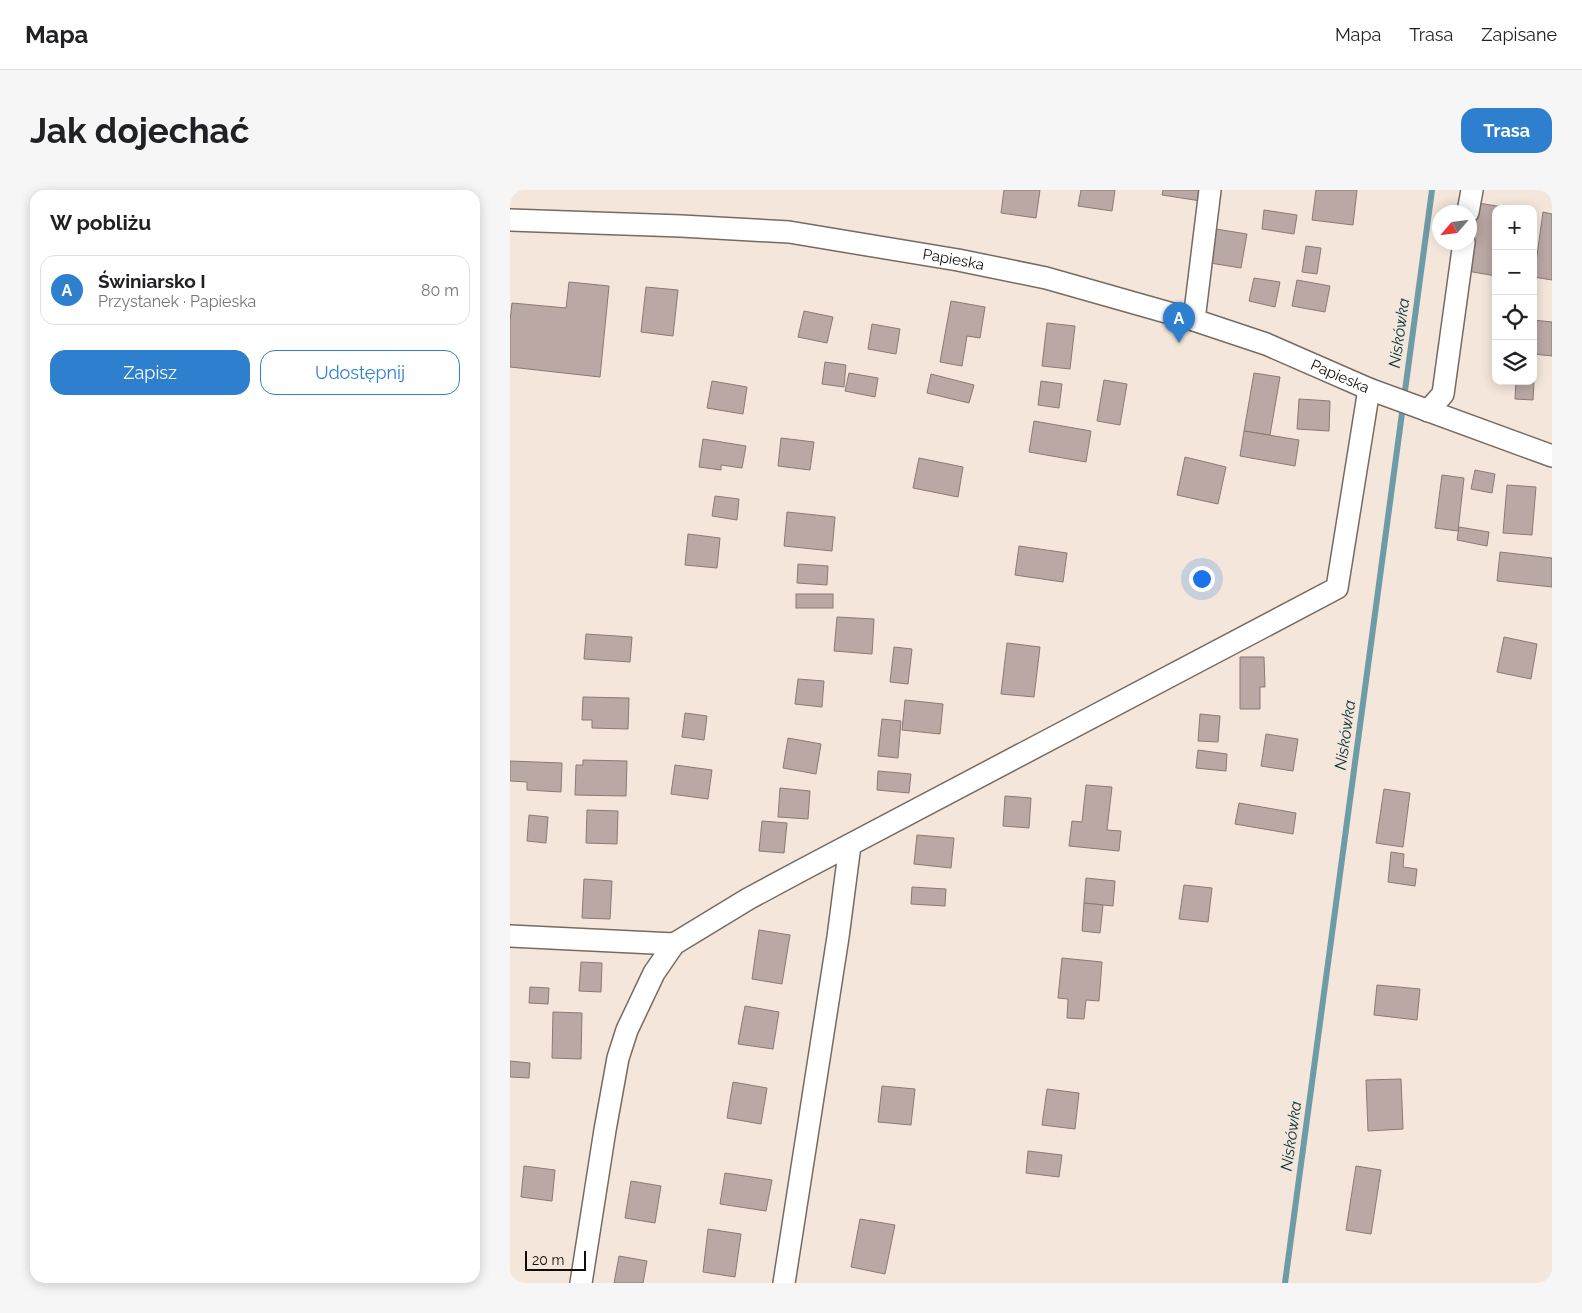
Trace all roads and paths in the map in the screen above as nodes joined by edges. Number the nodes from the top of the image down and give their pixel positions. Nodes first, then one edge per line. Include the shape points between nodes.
1 (1210, 190) edge
2 (1472, 190) edge
3 (1469, 205) edge
4 (510, 220) edge
5 (1463, 250) edge
6 (1194, 320) junction
7 (1374, 390) junction
8 (1423, 409) junction
9 (1552, 456) edge
10 (850, 845) junction
11 (510, 936) edge
12 (674, 944) junction
13 (582, 1283) edge
14 (784, 1283) edge

1 - 6 street
2 - 3 street
4 - 6 street, Papieska via 789,232 1046,278
5 - 8 street via 1443,394
6 - 7 street, Papieska via 1266,344
7 - 8 street, Papieska
7 - 10 street via 1337,588
8 - 9 street, Papieska
10 - 12 street via 748,899
10 - 14 street
11 - 12 street
12 - 13 street via 638,1005 618,1058

